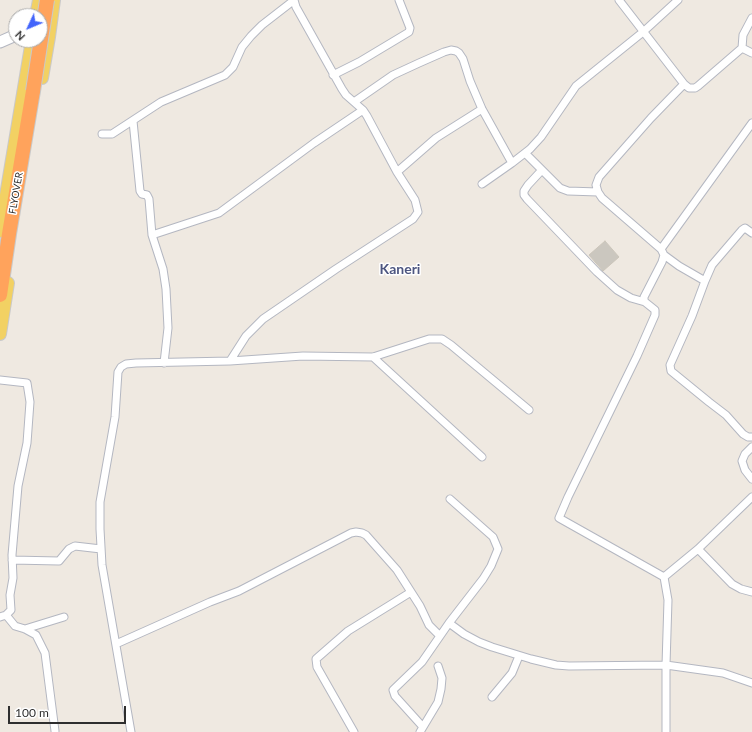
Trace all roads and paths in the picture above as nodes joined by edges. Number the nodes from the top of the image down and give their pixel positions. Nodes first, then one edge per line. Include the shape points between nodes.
1 (47, 0) edge
2 (54, 0) edge
3 (294, 0) edge
4 (398, 0) edge
5 (619, 0) edge
6 (678, 0) edge
7 (752, 18) edge
8 (48, 19) edge
9 (643, 32) junction
10 (31, 48) edge
11 (43, 48) edge
12 (742, 48) junction
13 (752, 53) edge
14 (333, 75) junction
15 (684, 84) junction
16 (33, 91) junction
17 (354, 102) junction
18 (482, 109) junction
19 (364, 110) junction
20 (133, 121) junction
21 (752, 123) edge
22 (102, 134) dead end
23 (525, 153) junction
24 (512, 163) junction
25 (541, 171) junction
26 (398, 172) junction
27 (482, 184) dead end
28 (598, 192) junction
29 (0, 230) edge
30 (752, 233) edge
31 (152, 235) junction
32 (662, 252) junction
33 (0, 262) edge
34 (705, 281) junction
35 (0, 295) edge
36 (645, 302) junction
37 (0, 334) edge
38 (372, 357) junction
39 (230, 361) junction
40 (164, 363) junction
41 (0, 380) edge
42 (529, 410) dead end
43 (752, 437) edge
44 (752, 447) edge
45 (482, 457) dead end
46 (752, 479) edge
47 (752, 498) edge
48 (450, 500) dead end
49 (698, 548) junction
50 (101, 549) junction
51 (12, 560) junction
52 (664, 577) junction
53 (411, 592) junction
54 (752, 592) edge
55 (3, 616) edge
56 (64, 617) dead end
57 (449, 623) junction
58 (25, 629) junction
59 (440, 636) junction
60 (116, 644) junction
61 (519, 656) junction
62 (666, 665) junction
63 (438, 666) dead end
64 (752, 683) edge
65 (492, 697) dead end
66 (422, 730) edge
67 (55, 731) dead end
68 (131, 732) edge
69 (354, 732) edge
70 (666, 732) edge

1 - 16 highway, FLYOVER, bridge
2 - 8 main road
3 - 14 street
3 - 20 street via 251,36 242,47 233,67 225,75 170,97
4 - 14 street via 410,28 409,32
5 - 9 street
6 - 9 street
7 - 12 street via 743,35
9 - 15 street
9 - 23 street via 576,86 541,137
10 - 29 main road
11 - 37 main road
12 - 13 street
12 - 15 street via 694,88
14 - 17 street via 346,95
15 - 28 street via 609,164 599,177 596,185
16 - 33 highway, FLYOVER via 28,99 21,130
16 - 35 highway, FLYOVER
17 - 18 street via 393,75 451,50 460,53
17 - 19 street
18 - 24 street
18 - 26 street via 436,138
19 - 26 street
19 - 31 street via 218,213
20 - 22 street via 112,134
20 - 31 street via 140,191 149,199
21 - 32 street
23 - 24 street
23 - 25 street
24 - 27 street
25 - 28 street via 560,188 568,191
25 - 36 street via 524,191 527,199 617,290
26 - 39 street via 417,207 416,216 263,319 246,336
28 - 32 street
30 - 34 street via 745,228 742,230 715,262
31 - 40 street via 163,269 168,307
32 - 34 street via 679,266
32 - 36 street via 662,262 644,297
34 - 43 street via 670,368 726,415 743,434
36 - 52 street via 655,310 655,315 559,518
38 - 39 street via 303,356
38 - 42 street via 429,339 442,339
38 - 45 street
39 - 40 street
40 - 50 street via 126,364 118,372 115,417 100,502
41 - 51 street via 27,383 30,402 27,443 18,486
44 - 46 street via 742,461
47 - 49 street
48 - 57 street via 493,537 498,549 483,579
49 - 52 street
49 - 54 street via 732,584
50 - 51 street via 75,546 59,560
50 - 60 street
51 - 55 street via 11,610
52 - 62 street via 668,600
53 - 59 street via 429,624
53 - 60 street via 397,570 370,539 356,532 239,591
53 - 69 street via 348,631 316,659 317,667
55 - 58 street via 15,626
56 - 58 street
57 - 59 street
57 - 61 street via 479,642
58 - 67 street via 36,635 45,653
59 - 66 street via 422,662 393,690
60 - 68 street
61 - 62 street via 569,666
61 - 65 street via 512,673
62 - 64 street via 723,674
62 - 70 street
63 - 66 street via 442,678 438,702

